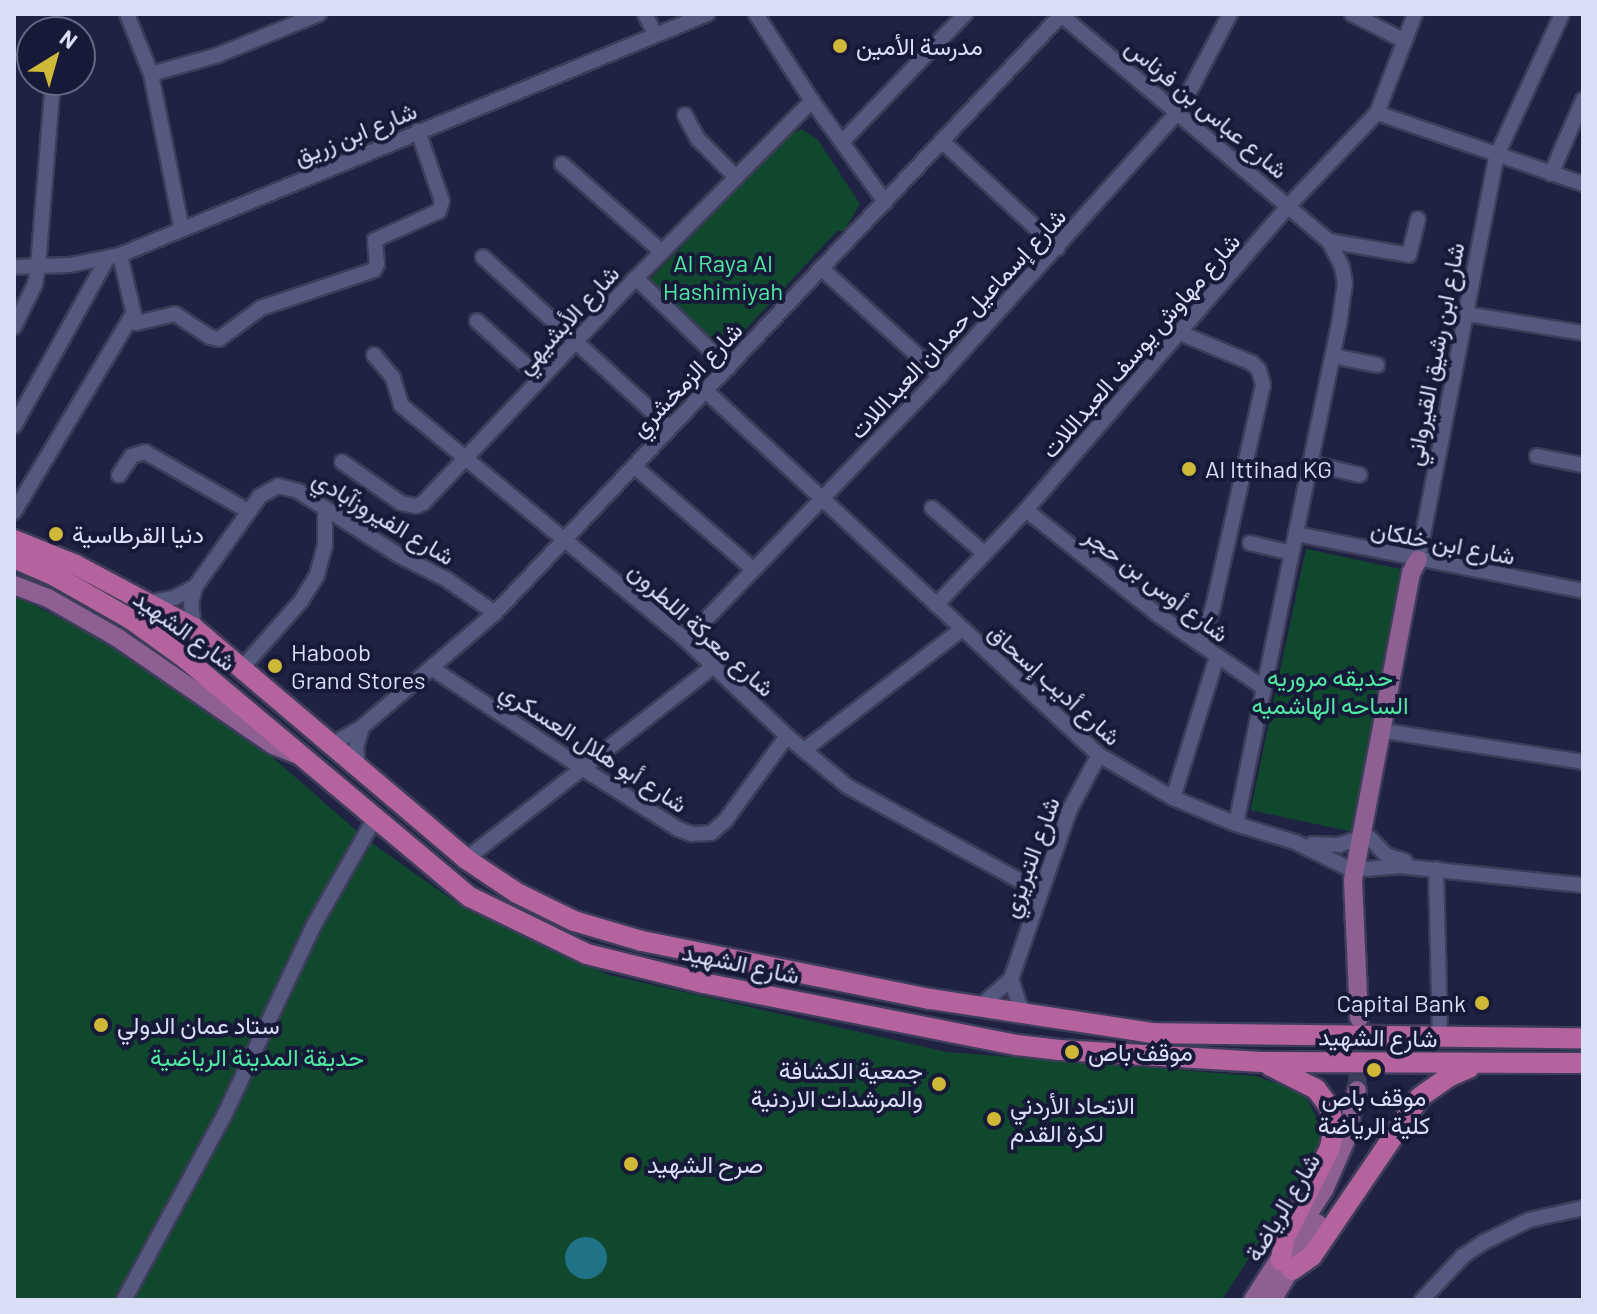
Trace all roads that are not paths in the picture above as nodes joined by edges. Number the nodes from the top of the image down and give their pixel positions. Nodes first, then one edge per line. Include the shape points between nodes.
1 (127, 14) edge
2 (319, 14) edge
3 (645, 14) edge
4 (707, 14) edge
5 (756, 14) edge
6 (965, 14) edge
7 (1061, 14) edge
8 (1230, 14) edge
9 (1352, 14) edge
10 (1415, 14) edge
11 (1562, 14) edge
12 (655, 34) junction
13 (1405, 41) junction
14 (151, 74) junction
15 (52, 96) edge
16 (1583, 100) edge
17 (812, 101) junction
18 (1179, 111) junction
19 (1377, 113) junction
20 (685, 115) dead end
21 (418, 131) junction
22 (842, 142) junction
23 (943, 142) junction
24 (1496, 157) junction
25 (562, 164) dead end
26 (1551, 174) junction
27 (736, 177) junction
28 (1583, 184) edge
29 (885, 202) junction
30 (1289, 205) junction
31 (1418, 219) dead end
32 (182, 230) junction
33 (1329, 241) junction
34 (1058, 248) junction
35 (661, 251) junction
36 (114, 257) junction
37 (483, 257) dead end
38 (14, 267) edge
39 (38, 267) junction
40 (821, 268) junction
41 (636, 278) junction
42 (133, 314) junction
43 (1466, 314) junction
44 (477, 321) dead end
45 (14, 327) edge
46 (1180, 333) junction
47 (1583, 333) edge
48 (577, 341) junction
49 (374, 355) dead end
50 (1333, 356) junction
51 (1377, 365) dead end
52 (729, 368) junction
53 (940, 376) junction
54 (540, 378) junction
55 (706, 391) junction
56 (14, 426) edge
57 (670, 428) junction
58 (467, 456) junction
59 (1537, 456) dead end
60 (342, 462) dead end
61 (1310, 463) junction
62 (1583, 465) edge
63 (634, 466) junction
64 (119, 475) dead end
65 (1360, 475) dead end
66 (822, 499) junction
67 (325, 508) junction
68 (932, 508) dead end
69 (1026, 510) junction
70 (248, 511) junction
71 (14, 512) edge
72 (1296, 534) junction
73 (14, 540) edge
74 (567, 541) junction
75 (1250, 543) dead end
76 (984, 553) junction
77 (1292, 553) junction
78 (14, 558) edge
79 (1418, 560) junction
80 (753, 569) junction
81 (14, 570) edge
82 (14, 585) edge
83 (195, 587) junction
84 (1583, 591) edge
85 (95, 599) junction
86 (151, 602) junction
87 (936, 605) junction
88 (495, 613) junction
89 (194, 628) junction
90 (962, 629) junction
91 (686, 640) junction
92 (1200, 644) junction
93 (1217, 657) junction
94 (714, 666) junction
95 (242, 668) junction
96 (433, 669) junction
97 (1264, 688) junction
98 (362, 727) junction
99 (1390, 732) junction
100 (787, 736) junction
101 (330, 745) junction
102 (804, 750) junction
103 (1099, 755) junction
104 (300, 756) junction
105 (1583, 762) edge
106 (358, 768) junction
107 (582, 768) junction
108 (1173, 798) junction
109 (374, 820) junction
110 (1236, 824) junction
111 (1366, 838) junction
112 (1295, 842) junction
113 (466, 859) junction
114 (1436, 869) junction
115 (1360, 870) junction
116 (1583, 885) edge
117 (1039, 891) junction
118 (1011, 979) junction
119 (978, 1008) junction
120 (1027, 1016) junction
121 (1365, 1018) tunnel mouth
122 (1440, 1037) junction
123 (1583, 1038) edge
124 (1262, 1062) junction
125 (1583, 1063) edge
126 (1485, 1065) junction
127 (1363, 1089) tunnel mouth
128 (1583, 1208) edge
129 (1286, 1266) junction
130 (124, 1300) edge
131 (1253, 1300) edge
132 (1272, 1300) edge
133 (1422, 1300) edge

1 - 14 street
2 - 14 street via 218,55
3 - 12 street
4 - 12 street, شارع ابن زريق
5 - 17 street
6 - 22 street
7 - 18 street, شارع عباس بن فرناس
7 - 23 street, شارع الزمخشري
8 - 18 street, شارع إسماعيل حمدان العبداللات
9 - 13 street
10 - 13 street
11 - 24 street, شارع ابن رشيق القيرواني
12 - 21 street, شارع ابن زريق
13 - 19 street
14 - 32 street
15 - 39 street
16 - 26 street
17 - 22 street
17 - 27 street, شارع الأبشيهي
18 - 30 street, شارع عباس بن فرناس
18 - 34 street, شارع إسماعيل حمدان العبداللات
19 - 24 street
19 - 30 street, شارع مهاوش يوسف العبداللات
20 - 27 street via 698,139
21 - 32 street, شارع ابن زريق
21 - 42 street via 441,208 375,240 374,270 261,308 219,339 175,314 138,324
22 - 29 street
23 - 29 street, شارع الزمخشري
23 - 34 street
24 - 26 street
24 - 43 street, شارع ابن رشيق القيرواني
25 - 35 street
26 - 28 street
27 - 35 street, شارع الأبشيهي
29 - 40 street, شارع الزمخشري
30 - 33 street, شارع عباس بن فرناس
30 - 46 street, شارع مهاوش يوسف العبداللات
31 - 33 street via 1409,255
32 - 36 street, شارع ابن زريق
33 - 50 street via 1345,283
34 - 53 street, شارع إسماعيل حمدان العبداللات
35 - 41 street, شارع الأبشيهي
36 - 39 street, شارع ابن زريق
36 - 42 street
36 - 56 street
37 - 48 street
38 - 39 street, شارع ابن زريق
39 - 45 street
40 - 52 street, شارع الزمخشري
40 - 53 street
41 - 48 street, شارع الأبشيهي
41 - 52 street
42 - 71 street
43 - 47 street
43 - 79 street, شارع ابن رشيق القيرواني
44 - 54 street
46 - 69 street, شارع مهاوش يوسف العبداللات
46 - 92 street via 1252,363 1263,385
48 - 54 street, شارع الأبشيهي
48 - 57 street
49 - 58 street, شارع معركة اللطرون via 393,378 401,405
50 - 51 street
50 - 61 street
52 - 55 street, شارع الزمخشري
53 - 66 street, شارع إسماعيل حمدان العبداللات
54 - 58 street, شارع الأبشيهي
55 - 57 street, شارع الزمخشري
55 - 66 street, شارع أديب إسحاق
57 - 63 street, شارع الزمخشري
58 - 60 street, شارع الأبشيهي via 416,506 401,503
58 - 74 street, شارع معركة اللطرون
59 - 62 street
61 - 65 street
61 - 72 street
63 - 74 street, شارع الزمخشري
63 - 80 street
64 - 70 street via 132,456 145,452
66 - 80 street, شارع إسماعيل حمدان العبداللات
66 - 87 street, شارع أديب إسحاق
67 - 70 street, شارع الفيروزآبادي via 291,487 278,486 265,491
67 - 88 street, شارع الفيروزآبادي
67 - 95 street via 325,546 317,575
68 - 76 street
69 - 76 street, شارع مهاوش يوسف العبداللات
69 - 92 street, شارع أوس بن حجر
70 - 83 street, شارع الفيروزآبادي
72 - 77 street
72 - 79 street, شارع ابن خلكان
73 - 86 highway, شارع الشهيد
74 - 88 street, شارع الزمخشري
74 - 91 street, شارع معركة اللطرون
75 - 77 street
76 - 87 street, شارع مهاوش يوسف العبداللات
77 - 97 street
78 - 85 highway, شارع الشهيد
79 - 84 street, شارع ابن خلكان
79 - 99 main road, شارع ابن رشيق القيرواني
79 - 111 main road, شارع ابن رشيق القيرواني via 1411,573
80 - 91 street, شارع إسماعيل حمدان العبداللات
81 - 85 highway
82 - 104 main road via 118,638 273,745
83 - 86 street
83 - 89 street
85 - 104 highway, شارع الشهيد via 186,659
86 - 89 highway, شارع الشهيد
87 - 90 street, شارع أديب إسحاق
88 - 96 street, شارع الزمخشري
89 - 95 highway, شارع الشهيد
90 - 102 street
90 - 103 street, شارع أديب إسحاق
91 - 94 street, شارع معركة اللطرون
92 - 93 street, شارع أوس بن حجر
93 - 97 street, شارع أوس بن حجر
93 - 108 street
94 - 100 street, شارع معركة اللطرون
94 - 107 street
95 - 101 highway, شارع الشهيد
96 - 98 street, شارع الزمخشري
96 - 107 street, شارع أبو هلال العسكري
97 - 110 street
98 - 101 street, شارع الزمخشري
98 - 106 street via 356,747
99 - 105 street
99 - 111 main road, شارع ابن رشيق القيرواني
100 - 102 street, شارع معركة اللطرون
100 - 107 street, شارع أبو هلال العسكري via 725,821 703,835 678,829
101 - 106 highway, شارع الشهيد
102 - 117 street, شارع معركة اللطرون via 866,798
103 - 108 street, شارع أديب إسحاق
103 - 117 street, شارع التبريزي via 1078,790
104 - 109 highway, شارع الشهيد
106 - 113 highway, شارع الشهيد
107 - 113 street
108 - 110 street, شارع أديب إسحاق
109 - 124 highway, شارع الشهيد via 470,897 561,943 617,963 1017,1045
109 - 130 street via 314,925 224,1116
110 - 112 street, شارع أديب إسحاق
111 - 112 street, شارع أديب إسحاق via 1339,845
111 - 114 street, شارع أديب إسحاق via 1386,855
111 - 115 main road
112 - 115 street, شارع أديب إسحاق
113 - 119 highway, شارع الشهيد via 517,893 574,921 642,941
114 - 115 street, شارع أديب إسحاق
114 - 116 street, شارع أديب إسحاق
114 - 122 street
115 - 121 main road
117 - 118 street, شارع التبريزي
118 - 119 street
118 - 120 street
119 - 120 highway, شارع الشهيد
120 - 122 highway, شارع الشهيد via 1151,1033
122 - 123 highway, شارع الشهيد
124 - 126 highway, شارع الشهيد
124 - 129 highway via 1316,1089 1329,1106 1334,1127 1330,1148 1284,1239
125 - 126 highway, شارع الشهيد
126 - 129 highway via 1450,1076 1420,1097 1312,1256
127 - 129 main road, شارع الرياضة via 1356,1144 1346,1170
128 - 133 street via 1529,1220 1484,1242 1463,1256
129 - 131 main road, شارع الرياضة
129 - 132 main road, شارع الرياضة

